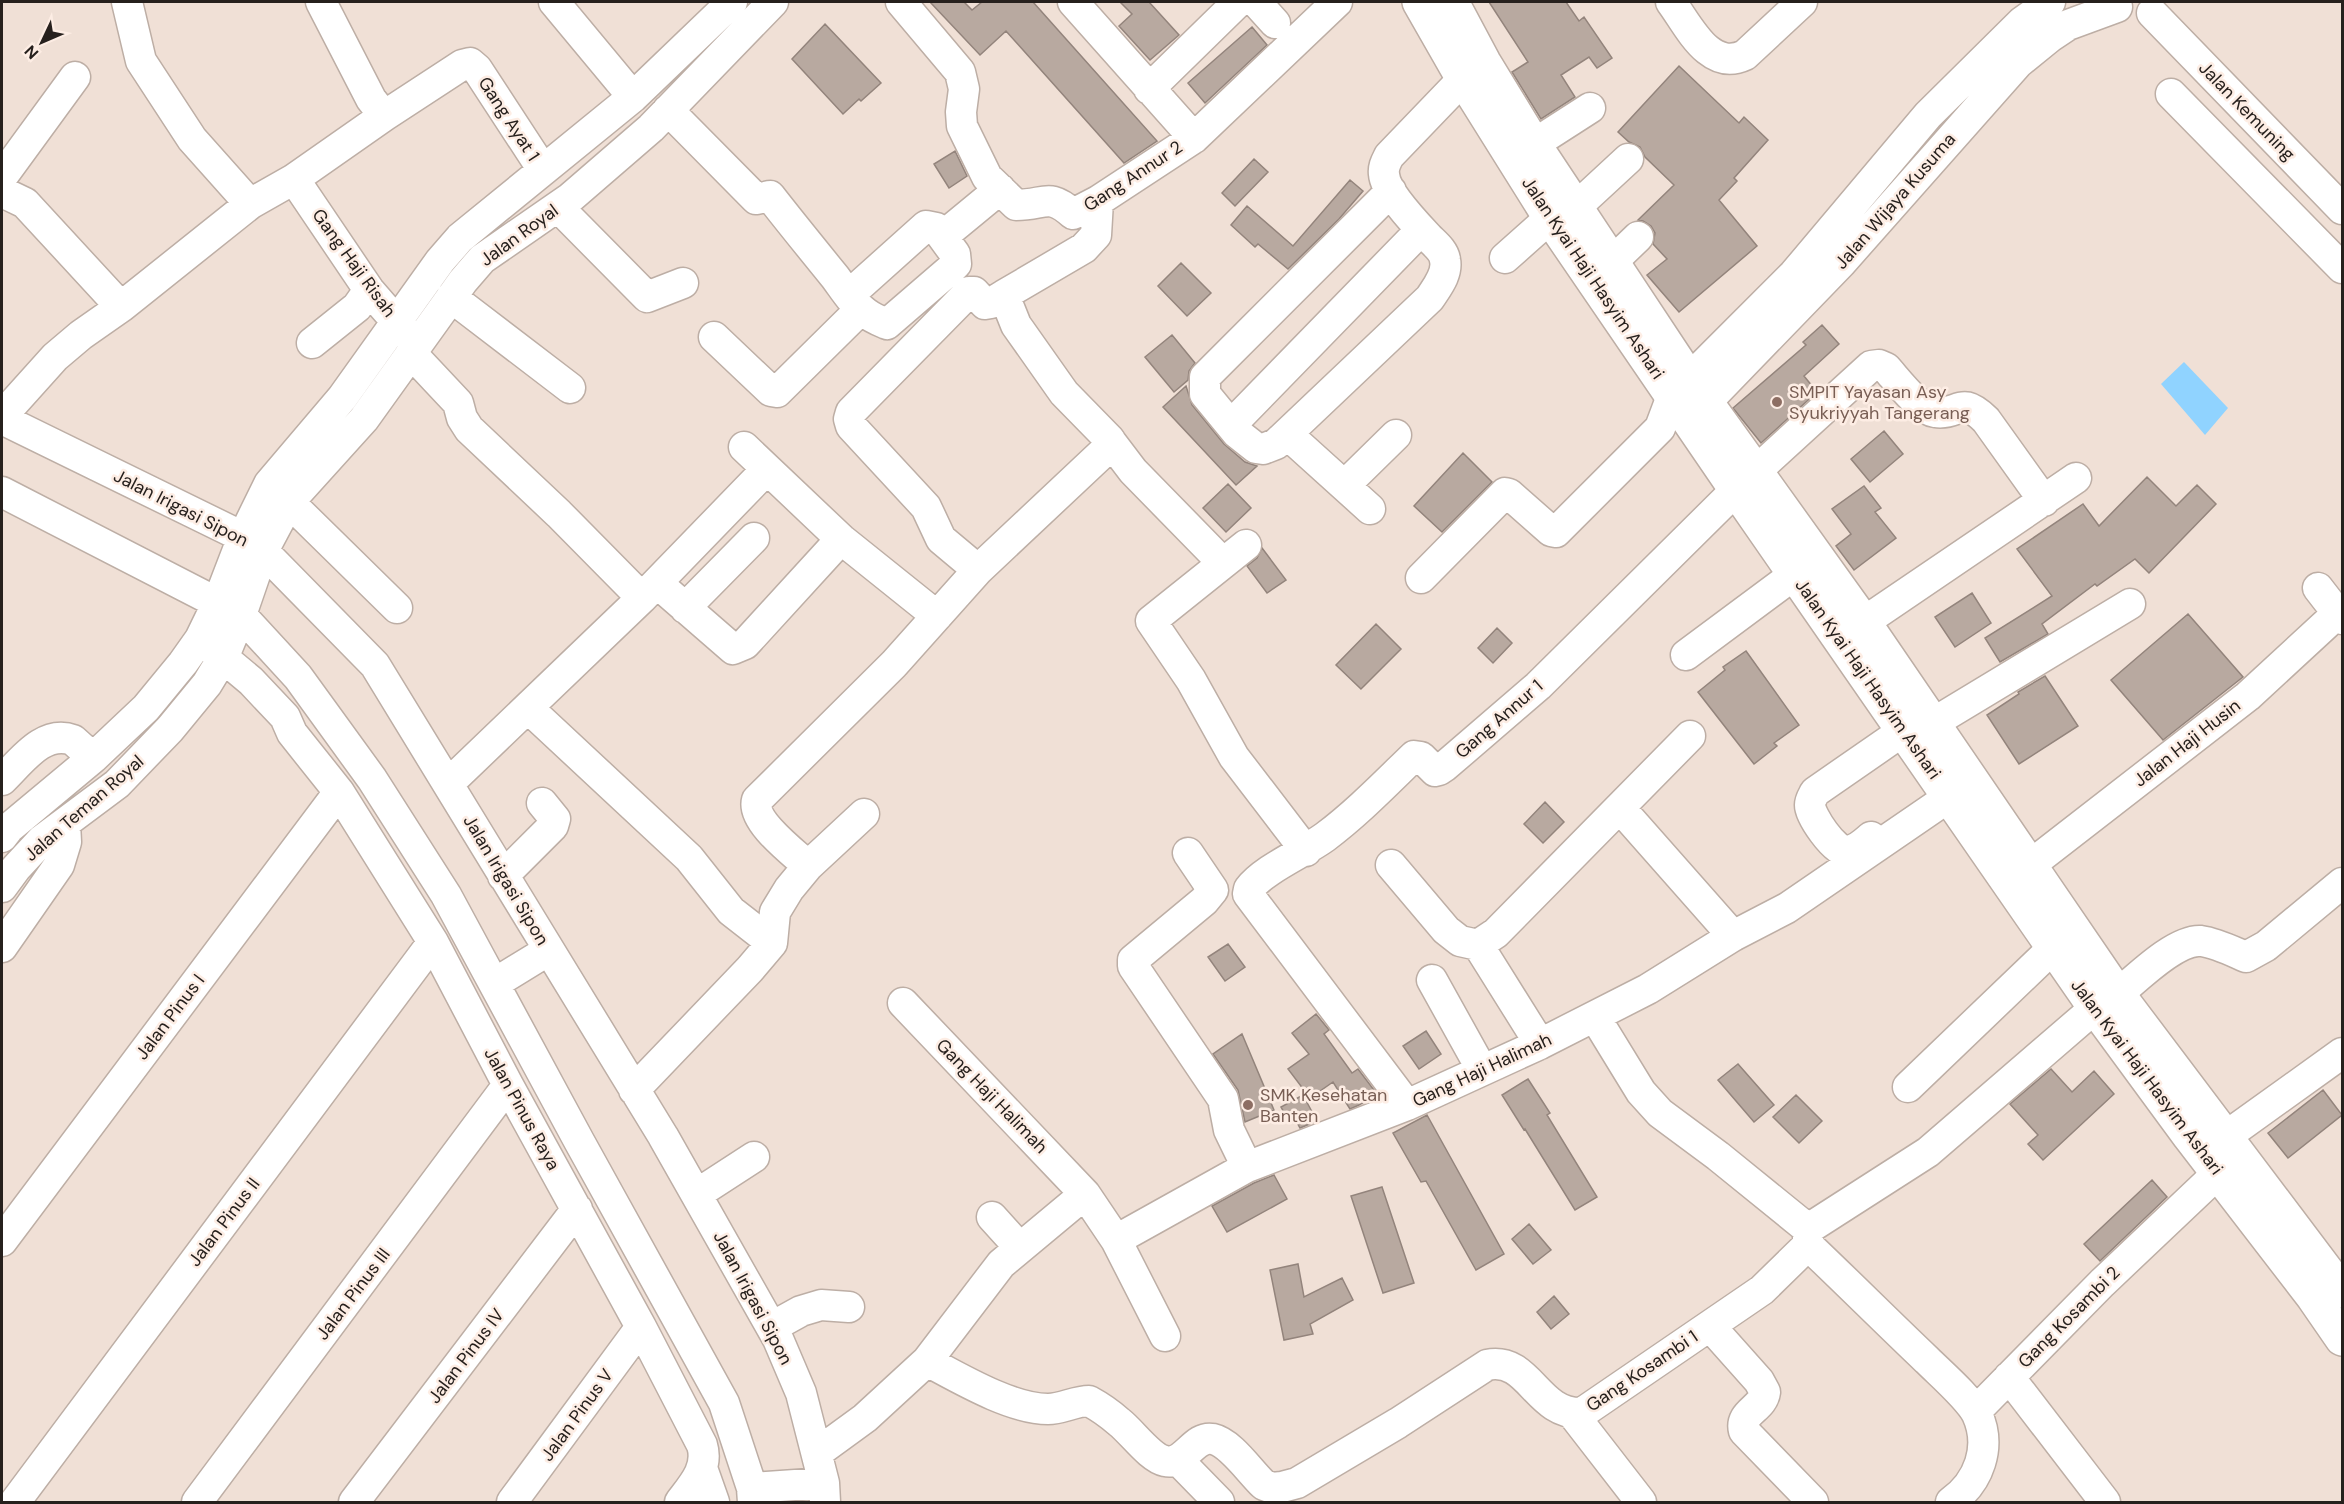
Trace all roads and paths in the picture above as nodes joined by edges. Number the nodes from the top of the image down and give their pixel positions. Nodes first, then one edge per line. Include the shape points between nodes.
1 (127, 2) edge
2 (321, 2) edge
3 (554, 2) edge
4 (732, 2) edge
5 (773, 2) edge
6 (902, 2) edge
7 (1073, 2) edge
8 (1238, 2) edge
9 (1337, 2) edge
10 (1419, 2) edge
11 (1452, 2) edge
12 (1671, 2) edge
13 (1802, 2) edge
14 (2050, 2) edge
15 (2116, 4) edge
16 (2156, 7) edge
17 (75, 78) dead end
18 (1463, 79) junction
19 (1149, 89) junction
20 (2171, 94) dead end
21 (633, 97) junction
22 (1590, 108) dead end
23 (668, 110) junction
24 (384, 116) junction
25 (1194, 138) junction
26 (1534, 144) junction
27 (1628, 159) dead end
28 (543, 170) junction
29 (2, 177) edge
30 (294, 179) junction
31 (1000, 189) junction
32 (1391, 191) junction
33 (2, 192) edge
34 (1098, 201) junction
35 (250, 204) junction
36 (558, 207) junction
37 (2343, 209) edge
38 (1563, 213) junction
39 (1421, 230) junction
40 (943, 236) junction
41 (1638, 237) dead end
42 (1830, 255) junction
43 (1504, 258) dead end
44 (1612, 262) junction
45 (2343, 268) edge
46 (683, 283) dead end
47 (369, 290) junction
48 (1004, 295) junction
49 (451, 297) junction
50 (855, 302) junction
51 (121, 308) junction
52 (397, 322) junction
53 (714, 337) dead end
54 (312, 343) dead end
55 (415, 349) junction
56 (570, 388) dead end
57 (1683, 405) junction
58 (2, 418) edge
59 (1231, 425) junction
60 (1287, 434) junction
61 (1396, 435) dead end
62 (1111, 442) junction
63 (744, 447) dead end
64 (767, 469) junction
65 (2076, 478) dead end
66 (1746, 481) junction
67 (1345, 485) junction
68 (2, 492) edge
69 (2044, 501) junction
70 (289, 502) junction
71 (1370, 509) dead end
72 (754, 538) dead end
73 (841, 539) junction
74 (1246, 545) dead end
75 (251, 548) junction
76 (1223, 563) junction
77 (978, 570) junction
78 (1795, 574) junction
79 (1421, 578) dead end
80 (2318, 588) dead end
81 (650, 591) junction
82 (2130, 604) dead end
83 (231, 606) junction
84 (397, 608) dead end
85 (685, 608) junction
86 (937, 616) junction
87 (2340, 616) edge
88 (1864, 622) junction
89 (208, 654) junction
90 (1686, 655) dead end
91 (528, 708) junction
92 (1918, 727) junction
93 (1690, 736) dead end
94 (93, 758) junction
95 (2, 780) edge
96 (448, 784) junction
97 (339, 792) junction
98 (1946, 792) junction
99 (542, 802) dead end
100 (1620, 808) junction
101 (864, 814) dead end
102 (65, 823) junction
103 (2, 837) edge
104 (1306, 851) junction
105 (1188, 853) dead end
106 (1391, 865) dead end
107 (808, 866) junction
108 (2029, 866) junction
109 (503, 876) junction
110 (2343, 883) edge
111 (2, 887) edge
112 (1733, 936) junction
113 (433, 942) junction
114 (772, 943) junction
115 (1478, 945) junction
116 (2, 947) edge
117 (2053, 948) junction
118 (542, 954) junction
119 (503, 978) junction
120 (1432, 980) dead end
121 (2107, 1001) junction
122 (903, 1004) dead end
123 (1595, 1017) junction
124 (1540, 1044) junction
125 (2343, 1053) edge
126 (1482, 1070) junction
127 (508, 1085) junction
128 (1908, 1087) dead end
129 (634, 1090) junction
130 (1407, 1105) junction
131 (2228, 1154) junction
132 (754, 1157) dead end
133 (1247, 1167) junction
134 (697, 1194) junction
135 (1085, 1194) junction
136 (577, 1209) junction
137 (992, 1217) dead end
138 (1808, 1237) junction
139 (1116, 1240) junction
140 (2, 1241) edge
141 (1020, 1248) junction
142 (2343, 1291) edge
143 (849, 1307) dead end
144 (1710, 1326) junction
145 (641, 1327) junction
146 (772, 1327) junction
147 (1165, 1336) dead end
148 (2343, 1339) edge
149 (927, 1361) junction
150 (2009, 1377) junction
151 (1976, 1411) junction
152 (1572, 1413) junction
153 (817, 1454) junction
154 (1178, 1460) junction
155 (702, 1468) junction
156 (820, 1490) edge
157 (756, 1493) edge
158 (15, 1503) edge
159 (197, 1503) edge
160 (354, 1503) edge
161 (512, 1503) edge
162 (680, 1503) edge
163 (714, 1503) edge
164 (1219, 1503) edge
165 (1641, 1503) edge
166 (1814, 1503) edge
167 (1951, 1503) edge
168 (2105, 1503) edge

1 - 35 street via 141,61 192,139
2 - 24 street via 371,99
3 - 21 street
4 - 21 street, Jalan Royal
5 - 23 street, Jalan Royal
6 - 31 street, Gang Annur 2 via 960,72 964,89 962,126 987,177
7 - 19 street
8 - 19 street
9 - 25 street, Gang Annur 2
10 - 18 main road, Jalan Kyai Haji Hasyim Ashari
11 - 26 main road, Jalan Kyai Haji Hasyim Ashari
12 - 13 street via 1706,49 1727,60 1745,55
14 - 42 street, Jalan Wijaya Kusuma via 2022,22 1928,115
15 - 16 street via 2122,12 2140,18
15 - 42 street, Jalan Wijaya Kusuma via 2068,26 2018,63
16 - 37 street, Jalan Kemuning
17 - 29 street
18 - 32 street via 1389,156 1384,176
18 - 38 main road, Jalan Kyai Haji Hasyim Ashari
19 - 25 street
20 - 45 street
21 - 28 street, Jalan Royal
22 - 26 street
23 - 36 street, Jalan Royal
23 - 50 street via 756,199 770,195
24 - 28 street, Gang Ayat 1 via 470,63
24 - 30 street
25 - 34 street, Gang Annur 2
26 - 38 main road, Jalan Kyai Haji Hasyim Ashari
27 - 38 street
28 - 52 street, Jalan Royal via 460,238
30 - 35 street
30 - 47 street, Gang Haji Risah
31 - 34 street, Gang Annur 2 via 1016,205 1056,201 1073,214
31 - 40 street
32 - 39 street
32 - 59 street via 1205,377 1205,394
33 - 51 street via 25,203
34 - 48 street via 1096,235 1084,248
35 - 51 street
36 - 46 street via 647,297
36 - 49 street, Jalan Royal via 482,259
38 - 43 street
38 - 44 main road, Jalan Kyai Haji Hasyim Ashari
38 - 57 main road, Jalan Kyai Haji Hasyim Ashari
39 - 59 street
39 - 60 street via 1443,252 1446,261 1441,282 1430,298
40 - 50 street via 931,226 922,229
40 - 50 street via 955,254 956,264 886,324 866,314
41 - 44 street
42 - 57 street, Jalan Wijaya Kusuma via 1794,274
44 - 57 main road, Jalan Kyai Haji Hasyim Ashari
47 - 52 street, Gang Haji Risah
47 - 54 street via 357,307
48 - 62 street via 1016,326 1064,393
48 - 77 street via 985,304 969,292 850,412 849,419 851,426 926,507 941,539
49 - 55 street, Jalan Royal
49 - 56 street
50 - 53 street via 777,392 771,391
51 - 58 street via 55,357
52 - 55 street, Gang Haji Risah
52 - 75 street, Jalan Royal via 342,398 269,484
55 - 70 street, Jalan Royal via 364,419
55 - 81 street, Gang Haji Risah via 458,403 469,429 559,514
57 - 66 main road, Jalan Kyai Haji Hasyim Ashari
57 - 79 street, Jalan Wijaya Kusuma via 1556,532 1505,493
58 - 75 street, Jalan Irigasi Sipon
59 - 60 street via 1256,448 1276,444
60 - 67 street
61 - 67 street
62 - 76 street via 1133,471
62 - 77 street via 1101,457
63 - 64 street
64 - 73 street
64 - 81 street
65 - 69 street
66 - 69 street via 1851,382 1871,366 1879,365 1887,368 1923,407 1935,412 1966,406 1976,410
66 - 78 main road, Jalan Kyai Haji Hasyim Ashari
66 - 88 main road, Jalan Kyai Haji Hasyim Ashari
66 - 104 street, Gang Annur 1 via 1538,686 1445,766 1435,771 1421,757 1414,756 1347,821
67 - 71 street
68 - 83 street
69 - 88 street
70 - 75 street, Jalan Royal
70 - 84 street
72 - 85 street
73 - 85 street, Gang Haji Risah via 740,648 733,649
73 - 86 street
74 - 76 street
75 - 83 street, Jalan Teman Royal
75 - 96 street, Jalan Irigasi Sipon via 375,665
76 - 104 street via 1152,623 1191,680 1234,757
77 - 86 street
78 - 90 street
78 - 92 main road, Jalan Kyai Haji Hasyim Ashari
80 - 87 street
81 - 85 street, Gang Haji Risah
81 - 91 street
82 - 92 street
83 - 89 street, Jalan Teman Royal
83 - 119 street via 298,677 372,779
86 - 107 street via 894,664 756,800 758,816
87 - 108 street, Jalan Haji Husin via 2248,696
88 - 92 main road, Jalan Kyai Haji Hasyim Ashari
89 - 94 street, Jalan Teman Royal
89 - 97 street, Jalan Pinus Raya via 275,726 289,725
89 - 102 street, Jalan Teman Royal via 207,684 170,729 117,784
91 - 96 street
91 - 114 street via 689,858 731,911
92 - 98 main road, Jalan Kyai Haji Hasyim Ashari
92 - 98 street via 1815,792 1809,802 1811,813 1835,848 1844,852
92 - 108 main road, Jalan Kyai Haji Hasyim Ashari
93 - 100 street
94 - 95 street via 73,740 50,739 41,742
94 - 103 street, Jalan Teman Royal
96 - 109 street, Jalan Irigasi Sipon
97 - 113 street, Jalan Pinus Raya
97 - 140 street, Jalan Pinus I
98 - 112 street, Gang Haji Halimah via 1787,908
98 - 117 main road, Jalan Kyai Haji Hasyim Ashari
99 - 109 street via 555,819 553,826
100 - 112 street
100 - 115 street via 1496,933
101 - 107 street
102 - 111 street, Jalan Teman Royal via 42,840
102 - 116 street via 66,842 59,865
104 - 130 street, Gang Annur 1 via 1293,855 1254,883 1248,894
105 - 133 street via 1213,891 1134,960 1133,966 1223,1099 1229,1130
106 - 115 street via 1446,930 1460,941
107 - 114 street via 776,912
108 - 121 main road, Jalan Kyai Haji Hasyim Ashari
109 - 118 street, Jalan Irigasi Sipon
110 - 121 street, Gang Kosambi 1 via 2266,946 2246,957 2200,941 2189,942
112 - 123 street, Gang Haji Halimah
113 - 127 street, Jalan Pinus Raya
113 - 158 street, Jalan Pinus II
114 - 129 street
115 - 124 street
117 - 121 main road, Jalan Kyai Haji Hasyim Ashari
117 - 128 street
118 - 119 street
118 - 129 street, Jalan Irigasi Sipon
119 - 157 street via 579,1141 724,1403
120 - 126 street
121 - 131 main road, Jalan Kyai Haji Hasyim Ashari
121 - 138 street, Gang Kosambi 1 via 1928,1152
122 - 135 street, Gang Haji Halimah
123 - 124 street, Gang Haji Halimah
123 - 138 street via 1641,1092 1660,1113 1718,1156
124 - 126 street, Gang Haji Halimah
125 - 131 street, Gang Kosambi 2
126 - 130 street, Gang Haji Halimah
127 - 136 street, Jalan Pinus Raya
127 - 159 street, Jalan Pinus III
129 - 134 street, Jalan Irigasi Sipon
130 - 133 street, Gang Haji Halimah
131 - 142 main road, Jalan Kyai Haji Hasyim Ashari
131 - 148 main road, Jalan Kyai Haji Hasyim Ashari via 2256,1220
131 - 150 street, Gang Kosambi 2
132 - 134 street
133 - 139 street, Gang Haji Halimah
134 - 146 street, Jalan Irigasi Sipon
135 - 139 street, Gang Haji Halimah
135 - 141 street
136 - 145 street, Jalan Pinus Raya
136 - 160 street, Jalan Pinus IV
137 - 141 street
138 - 144 street, Gang Kosambi 1 via 1762,1290
138 - 151 street
139 - 147 street
141 - 149 street via 1001,1264
143 - 146 street via 821,1305
144 - 152 street, Gang Kosambi 1 via 1591,1408
144 - 166 street via 1765,1392 1764,1400 1746,1417 1744,1431
145 - 155 street, Jalan Pinus Raya via 702,1445
145 - 161 street, Jalan Pinus V
146 - 153 street, Jalan Irigasi Sipon via 801,1393
149 - 153 street via 865,1418
149 - 154 street via 1008,1401 1047,1410 1089,1401 1120,1422 1158,1458
150 - 151 street, Gang Kosambi 2
150 - 168 street
151 - 167 street via 1982,1441 1978,1471 1971,1484
152 - 154 street, Gang Kosambi 1 via 1555,1408 1513,1367 1500,1362 1487,1365 1297,1483 1272,1488 1264,1485 1214,1439 1201,1441
152 - 165 street
153 - 156 street, Jalan Irigasi Sipon
154 - 164 street
155 - 162 street
155 - 163 street, Jalan Pinus Raya
156 - 157 street

